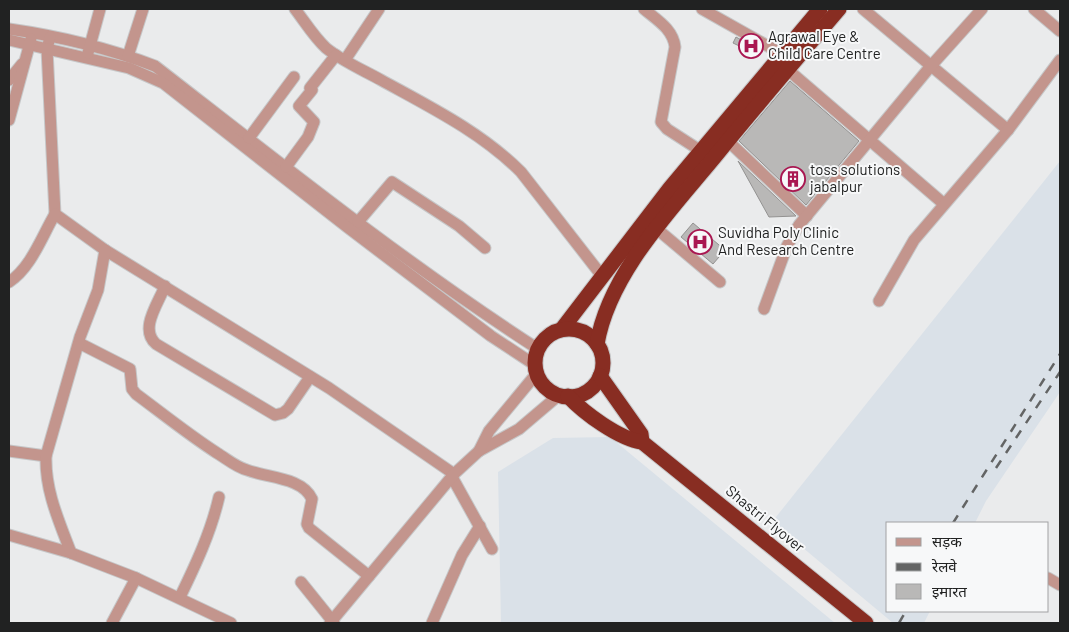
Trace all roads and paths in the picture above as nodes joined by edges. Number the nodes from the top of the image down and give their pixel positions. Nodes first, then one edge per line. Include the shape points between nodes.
1 (100, 9) edge
2 (143, 9) edge
3 (295, 9) edge
4 (379, 9) edge
5 (644, 9) edge
6 (702, 9) edge
7 (820, 9) edge
8 (839, 9) edge
9 (863, 9) edge
10 (982, 9) edge
11 (1034, 9) edge
12 (9, 30) edge
13 (1060, 31) edge
14 (32, 33) junction
15 (50, 37) junction
16 (9, 40) edge
17 (29, 45) junction
18 (88, 46) junction
19 (47, 49) junction
20 (782, 54) junction
21 (128, 56) junction
22 (340, 57) junction
23 (87, 58) junction
24 (1060, 60) edge
25 (25, 61) junction
26 (930, 67) junction
27 (786, 69) junction
28 (294, 77) dead end
29 (9, 80) edge
30 (9, 120) edge
31 (1008, 130) junction
32 (249, 138) junction
33 (870, 140) junction
34 (728, 141) junction
35 (701, 151) junction
36 (286, 166) junction
37 (944, 204) junction
38 (55, 214) junction
39 (807, 216) junction
40 (358, 222) junction
41 (657, 229) junction
42 (485, 248) dead end
43 (106, 250) junction
44 (602, 276) junction
45 (9, 282) edge
46 (720, 282) dead end
47 (165, 286) junction
48 (879, 301) dead end
49 (764, 309) dead end
50 (562, 329) junction
51 (79, 343) junction
52 (597, 344) junction
53 (538, 349) junction
54 (536, 369) junction
55 (600, 376) junction
56 (310, 377) junction
57 (564, 396) junction
58 (642, 442) junction
59 (9, 451) edge
60 (479, 451) junction
61 (46, 456) junction
62 (453, 476) junction
63 (219, 496) dead end
64 (480, 526) junction
65 (9, 535) edge
66 (492, 549) dead end
67 (71, 553) junction
68 (368, 576) junction
69 (136, 578) junction
70 (1049, 579) edge
71 (301, 582) dead end
72 (1060, 585) edge
73 (180, 597) junction
74 (332, 622) edge
75 (112, 623) edge
76 (231, 623) edge
77 (432, 623) edge
78 (866, 623) edge

1 - 18 street
2 - 21 street
3 - 22 street via 317,39
4 - 22 street
5 - 35 street via 674,38 661,122
6 - 20 street
7 - 20 highway
8 - 27 highway
9 - 26 street
10 - 26 street
11 - 13 street
12 - 14 street
14 - 15 street
14 - 17 street
15 - 18 street
15 - 19 street
16 - 17 street
17 - 19 street
17 - 25 street
18 - 21 street
18 - 23 street
19 - 23 street
19 - 38 street
20 - 35 highway
21 - 32 street via 155,66
22 - 36 street via 310,88 312,90 299,106 314,122 308,137
22 - 44 street via 437,111 505,156
23 - 54 street via 129,68 164,83 346,228
24 - 31 street
25 - 29 street
25 - 30 street
26 - 31 street
26 - 33 street
27 - 33 street
27 - 34 highway
28 - 32 street
31 - 37 street
32 - 36 street
33 - 37 street
33 - 39 street
34 - 39 street
34 - 41 highway
35 - 44 highway
36 - 40 street
37 - 48 street via 914,240
38 - 43 street
38 - 45 street via 26,264
39 - 49 street via 787,246
40 - 42 street via 392,182 459,226
40 - 53 street
41 - 46 street
41 - 52 highway via 615,289 604,312
43 - 47 street
43 - 51 street via 98,290
44 - 50 highway
47 - 56 street
47 - 56 street via 148,328 150,338 156,344 275,415 288,409
50 - 52 highway via 578,330
50 - 53 highway via 548,336
51 - 61 street
51 - 68 street via 130,369 132,389 136,394 232,463 302,488 312,499 309,528
52 - 55 highway via 602,360
53 - 54 highway
54 - 57 highway via 546,387
54 - 60 street via 489,431
55 - 57 highway via 583,393
55 - 58 highway via 641,434
56 - 62 street
57 - 58 highway via 601,423
57 - 60 street via 520,429
58 - 78 highway, Shastri Flyover
59 - 61 street
60 - 62 street
61 - 67 street via 50,497
62 - 64 street
62 - 68 street
63 - 73 street via 211,528
64 - 66 street
64 - 77 street via 462,555
65 - 67 street
67 - 69 street
68 - 74 street
69 - 73 street
69 - 75 street
70 - 72 street
71 - 74 street
73 - 76 street

